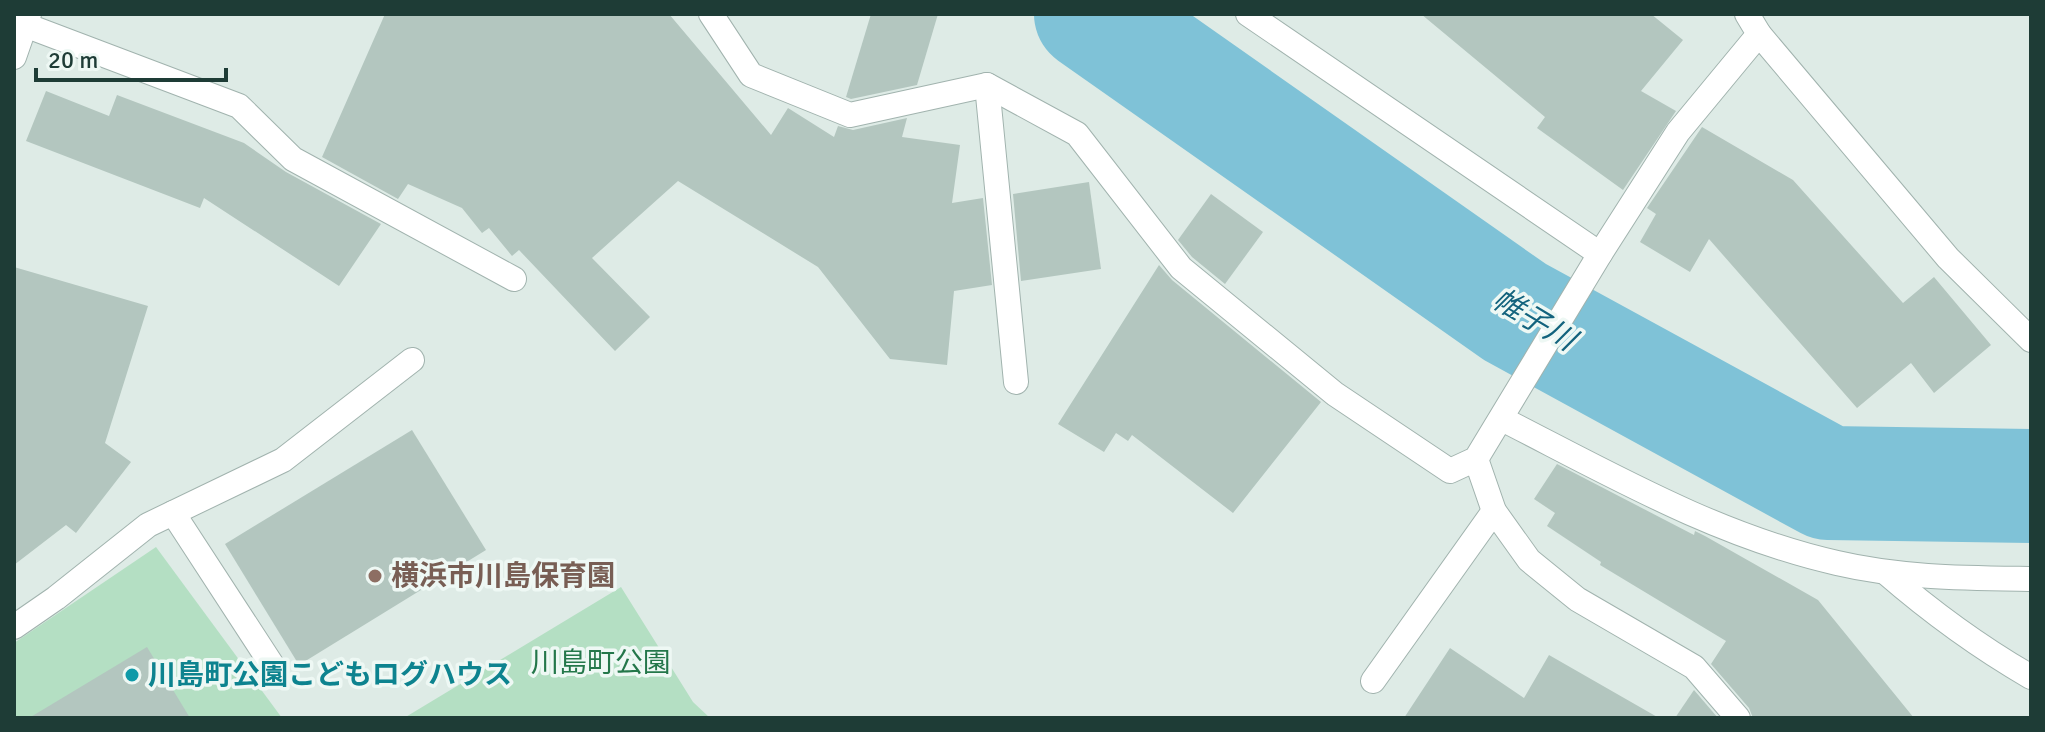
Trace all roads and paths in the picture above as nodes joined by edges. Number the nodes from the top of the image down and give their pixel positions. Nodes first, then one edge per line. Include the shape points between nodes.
1 (711, 14) edge
2 (1248, 14) edge
3 (27, 20) edge
4 (1753, 24) edge
5 (14, 57) edge
6 (987, 85) junction
7 (1597, 259) junction
8 (514, 279) dead end
9 (2031, 340) edge
10 (412, 360) dead end
11 (1016, 382) dead end
12 (1506, 411) junction
13 (1476, 459) junction
14 (1494, 511) junction
15 (173, 513) junction
16 (1885, 572) junction
17 (2031, 579) edge
18 (14, 627) edge
19 (274, 668) dead end
20 (2031, 677) edge
21 (1373, 681) dead end
22 (1738, 718) edge

1 - 6 street via 751,75 850,115
2 - 7 street
3 - 5 street
3 - 8 street via 239,106 293,159
4 - 7 street
4 - 9 street via 1948,258
6 - 11 street
6 - 13 street via 1077,134 1181,268 1335,394 1450,471
7 - 12 street
10 - 15 street via 283,460
12 - 13 street
12 - 16 street via 1663,502 1751,538
13 - 14 street
14 - 21 street
14 - 22 street via 1529,560 1577,599 1694,667
15 - 18 street via 148,525
15 - 19 street
16 - 17 street
16 - 20 street

